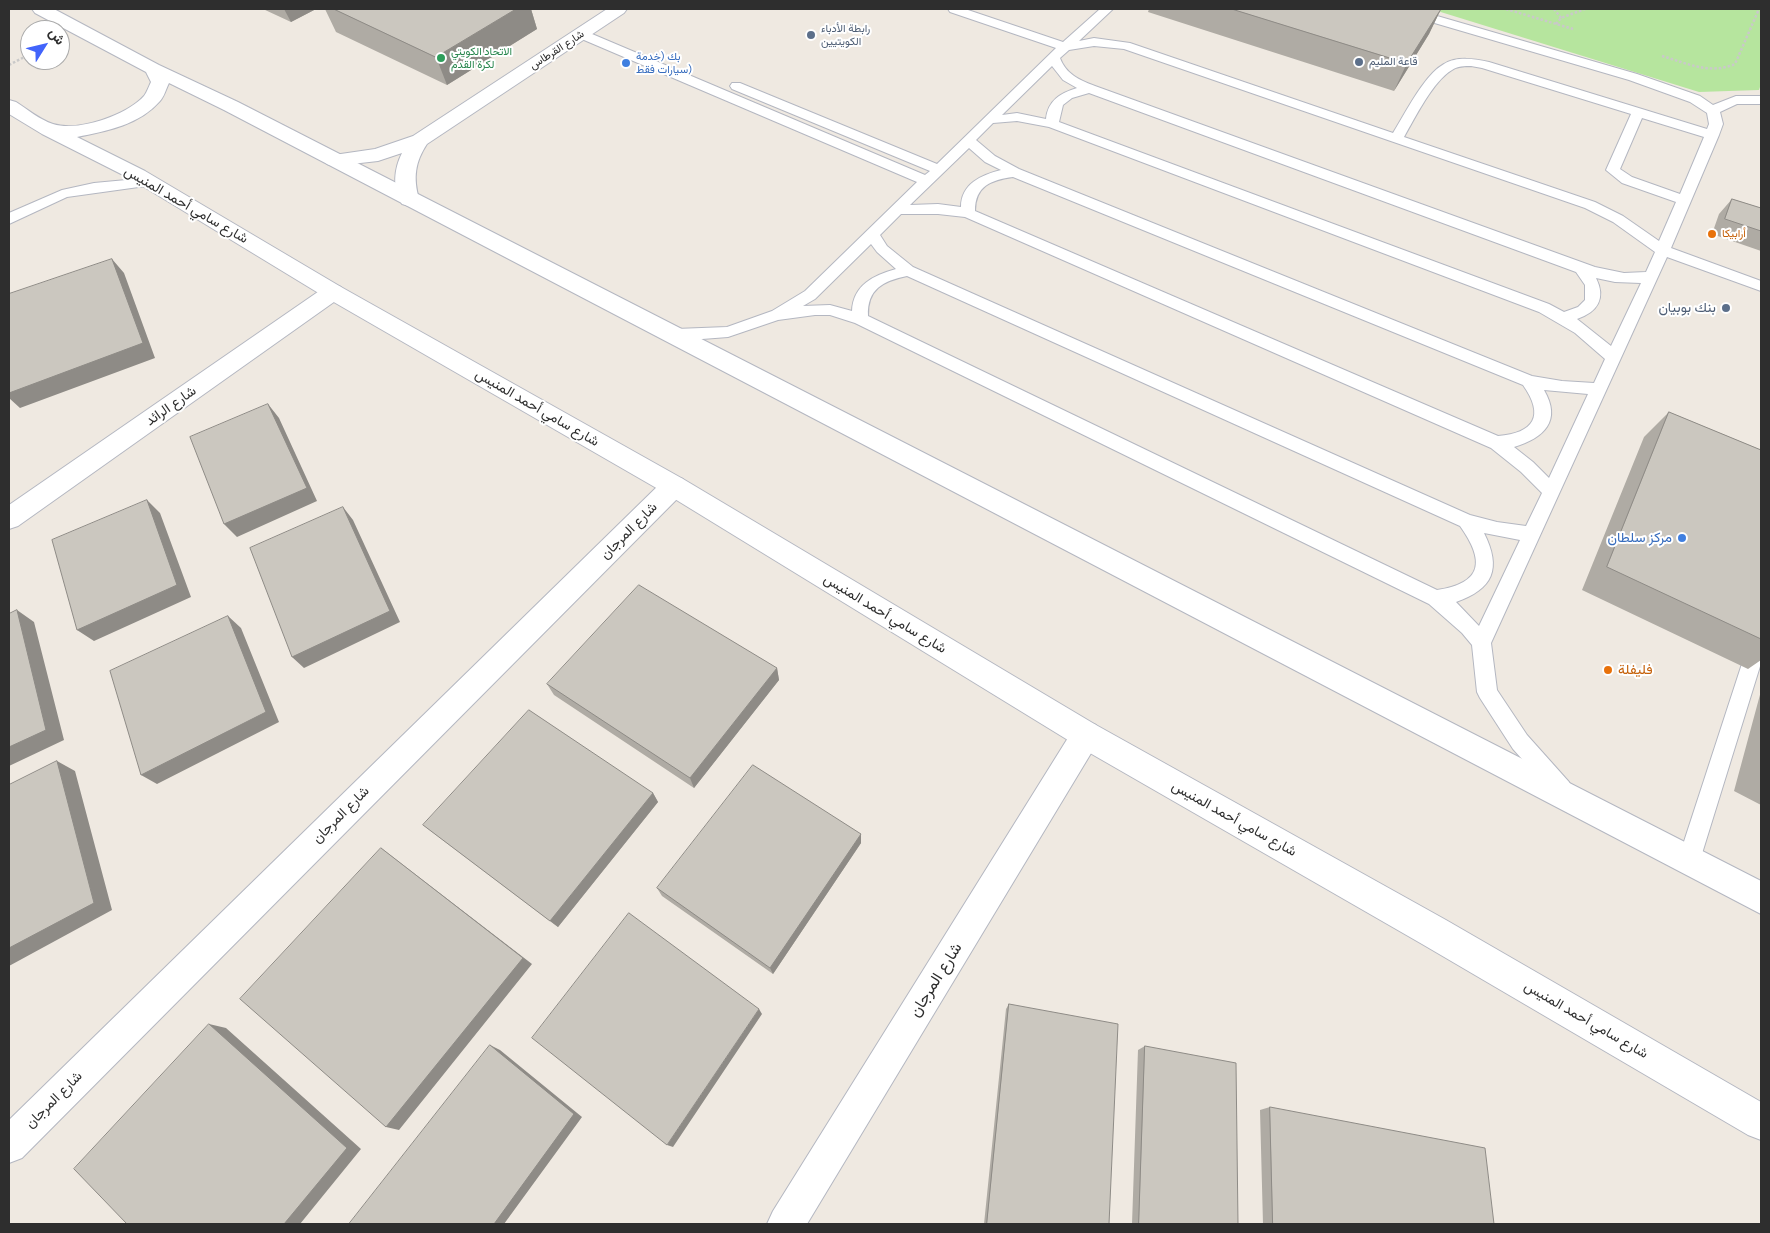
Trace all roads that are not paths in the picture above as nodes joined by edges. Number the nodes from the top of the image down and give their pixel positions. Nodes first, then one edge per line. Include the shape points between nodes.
1 (42, 9) edge
2 (618, 9) edge
3 (954, 9) edge
4 (1107, 9) edge
5 (1401, 9) edge
6 (586, 30) junction
7 (1059, 52) junction
8 (153, 69) junction
9 (1090, 89) junction
10 (1761, 100) edge
11 (9, 106) edge
12 (1713, 111) junction
13 (1638, 113) junction
14 (989, 120) junction
15 (1052, 124) junction
16 (49, 130) junction
17 (1712, 135) junction
18 (1396, 139) junction
19 (420, 140) junction
20 (968, 140) junction
21 (334, 160) junction
22 (938, 169) junction
23 (1014, 172) junction
24 (926, 181) junction
25 (148, 182) junction
26 (409, 199) junction
27 (1684, 200) junction
28 (895, 210) junction
29 (968, 213) junction
30 (9, 219) edge
31 (872, 233) junction
32 (1662, 250) junction
33 (1581, 268) junction
34 (908, 271) junction
35 (1650, 276) junction
36 (1761, 286) edge
37 (334, 292) junction
38 (777, 315) junction
39 (1564, 317) junction
40 (860, 319) junction
41 (676, 335) junction
42 (1613, 357) junction
43 (1529, 381) junction
44 (1598, 389) junction
45 (1497, 443) junction
46 (674, 486) junction
47 (1551, 492) junction
48 (9, 519) edge
49 (1466, 521) junction
50 (1532, 534) junction
51 (1436, 598) junction
52 (1761, 633) edge
53 (1481, 643) junction
54 (1086, 735) junction
55 (1567, 796) junction
56 (1689, 860) junction
57 (1761, 898) edge
58 (1761, 1122) edge
59 (9, 1145) edge
60 (786, 1224) edge

1 - 8 main road
2 - 6 main road, شارع القرطاس
3 - 7 lane
4 - 7 lane
5 - 12 lane via 1633,77 1696,99
6 - 19 main road, شارع القرطاس
6 - 22 lane
6 - 24 lane
7 - 9 lane via 1056,65 1064,76
7 - 14 lane
7 - 18 lane via 1094,42 1126,46
8 - 16 main road via 160,82 157,90 153,98 135,113 107,126 76,131
8 - 21 main road
9 - 15 lane via 1070,94 1057,102 1052,111
9 - 33 lane
10 - 12 lane via 1727,102
11 - 16 main road, شارع سامي أحمد المنيس
12 - 17 lane via 1716,124
13 - 17 lane
13 - 18 lane via 1468,62 1453,65 1439,74
13 - 27 lane via 1614,170 1627,180
14 - 15 lane via 1016,117
14 - 20 lane
15 - 39 lane
16 - 25 main road, شارع سامي أحمد المنيس
17 - 27 lane
18 - 32 lane via 1590,205 1618,219
19 - 21 main road, شارع القرطاس via 378,155
19 - 26 main road, شارع القرطاس via 405,170 404,185
20 - 22 lane
20 - 23 lane via 990,159
21 - 26 main road
22 - 24 lane
23 - 29 lane via 987,178 977,185 967,203
23 - 43 lane
24 - 28 lane
25 - 30 lane via 63,194
25 - 37 main road, شارع سامي أحمد المنيس
26 - 41 main road
27 - 32 lane
28 - 29 lane via 938,209
28 - 31 lane
29 - 45 lane
31 - 34 lane via 882,249
31 - 38 lane via 810,295
32 - 35 lane
32 - 36 lane
33 - 35 lane via 1608,277
33 - 39 lane via 1593,286 1592,303 1585,310
34 - 40 lane via 880,279 869,287 860,302
34 - 49 lane
35 - 42 lane
37 - 46 main road, شارع سامي أحمد المنيس
37 - 48 main road, شارع الرائد
38 - 40 lane via 830,310
38 - 41 lane via 728,332
39 - 42 lane via 1584,330
40 - 51 lane
41 - 55 main road
42 - 44 lane
43 - 44 lane
43 - 45 lane via 1543,403 1541,424 1525,439
44 - 47 lane
45 - 47 lane
46 - 54 main road, شارع سامي أحمد المنيس
46 - 59 main road, شارع المرجان
47 - 50 lane
49 - 50 lane
49 - 51 lane via 1483,546 1484,573 1467,592
50 - 53 lane
51 - 53 lane via 1469,627
52 - 56 lane
53 - 55 lane via 1487,692 1520,742
54 - 58 main road, شارع سامي أحمد المنيس
54 - 60 main road, شارع المرجان
55 - 56 main road
56 - 57 main road

